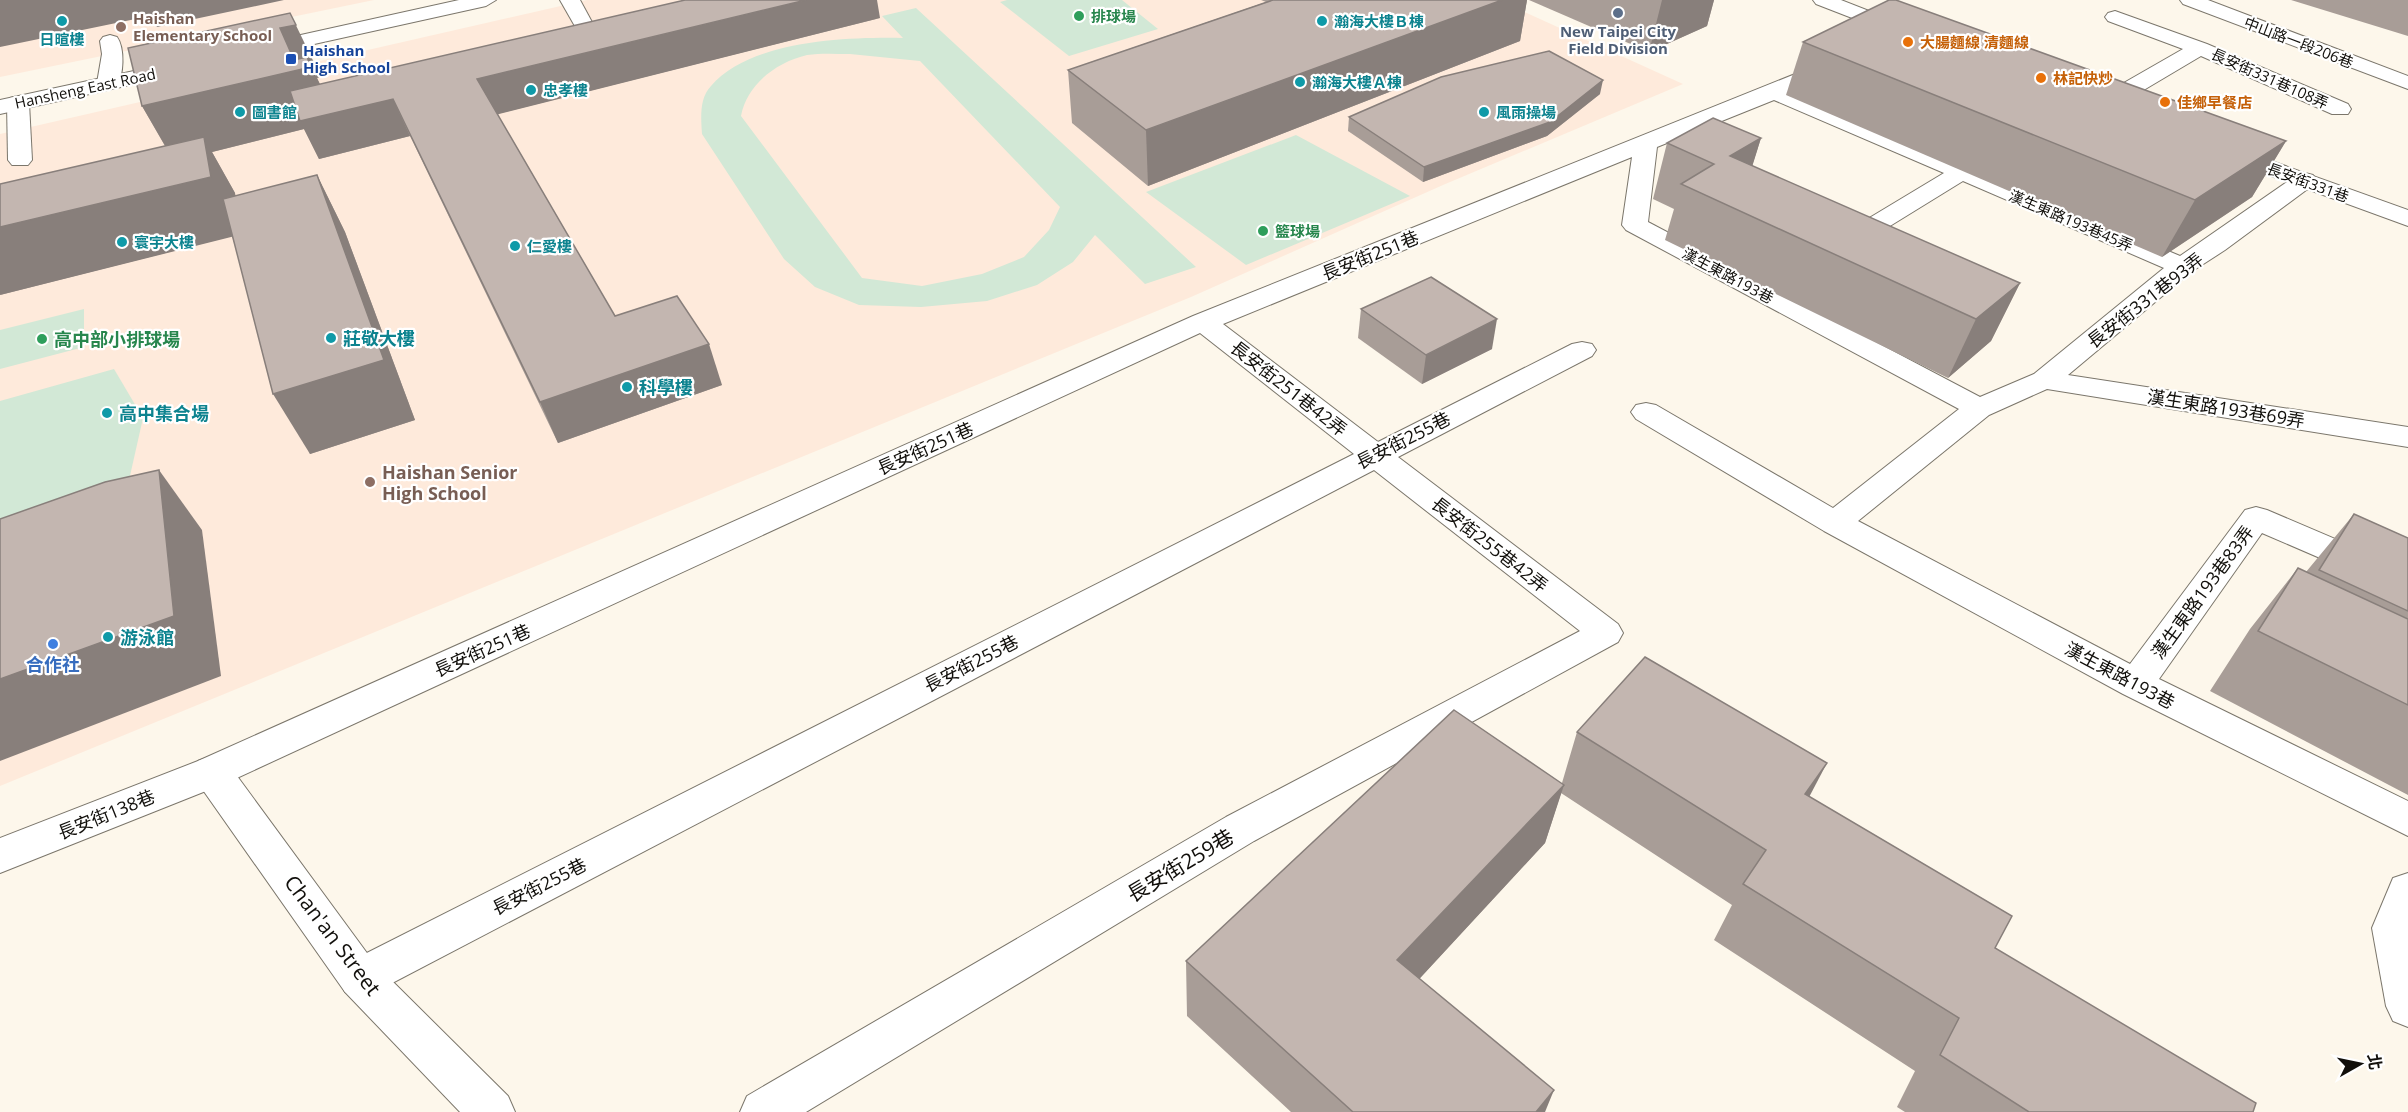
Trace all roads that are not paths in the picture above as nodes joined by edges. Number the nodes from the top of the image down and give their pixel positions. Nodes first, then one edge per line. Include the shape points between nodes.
1 (486, 0) edge
2 (570, 0) edge
3 (1824, 0) edge
4 (2190, 0) edge
5 (2115, 17) dead end
6 (583, 26) edge
7 (1904, 32) junction
8 (1926, 40) edge
9 (110, 41) dead end
10 (1878, 44) edge
11 (2200, 48) junction
12 (242, 54) edge
13 (1848, 58) edge
14 (197, 64) edge
15 (108, 83) junction
16 (2408, 83) edge
17 (1774, 92) junction
18 (2080, 97) edge
19 (9, 105) edge
20 (2102, 105) junction
21 (2340, 109) dead end
22 (2125, 114) edge
23 (2203, 143) edge
24 (1646, 144) junction
25 (20, 160) dead end
26 (1962, 172) junction
27 (2305, 180) junction
28 (2408, 219) edge
29 (1855, 237) edge
30 (2181, 266) junction
31 (1203, 322) junction
32 (1582, 350) dead end
33 (2044, 380) junction
34 (1979, 408) junction
35 (1646, 412) dead end
36 (2408, 437) edge
37 (1375, 454) junction
38 (1835, 523) junction
39 (2408, 584) edge
40 (1606, 633) joint
41 (2136, 684) junction
42 (212, 772) junction
43 (2408, 819) edge
44 (0, 856) edge
45 (2408, 891) edge
46 (360, 978) junction
47 (2408, 1006) edge
48 (492, 1112) edge
49 (763, 1112) edge

1 - 12 street
2 - 6 street
3 - 7 street
4 - 16 street, 中山路一段206巷
5 - 11 street, 長安街331巷108弄
7 - 8 street
7 - 10 street
9 - 15 street
11 - 20 street, 長安街331巷108弄
11 - 21 street, 長安街331巷108弄
13 - 17 street
14 - 15 street, Hansheng East Road
15 - 19 street, Hansheng East Road
17 - 24 street
17 - 26 street, 漢生東路193巷45弄
18 - 20 street
19 - 25 street
20 - 22 street
23 - 27 street, 長安街331巷
24 - 31 street, 長安街251巷
24 - 34 street, 漢生東路193巷 via 1635,225
26 - 29 street
26 - 30 street, 漢生東路193巷45弄
27 - 28 street, 長安街331巷
27 - 30 street, 長安街331巷93弄
30 - 33 street, 長安街331巷93弄
31 - 37 street, 長安街251巷42弄
31 - 42 street, 長安街251巷
32 - 37 street, 長安街255巷
33 - 34 street, 長安街331巷93弄
33 - 36 street, 漢生東路193巷69弄
34 - 38 street
35 - 38 street, 漢生東路193巷
37 - 40 street, 長安街255巷42弄
37 - 46 street, 長安街255巷
38 - 41 street, 漢生東路193巷
39 - 41 street, 漢生東路193巷83弄 via 2256,518
40 - 49 street, 長安街259巷 via 1240,829
41 - 43 street, 漢生東路193巷
42 - 44 street, 長安街138巷
42 - 46 street, Chan'an Street
45 - 47 street via 2393,928
46 - 48 street, Chan'an Street

